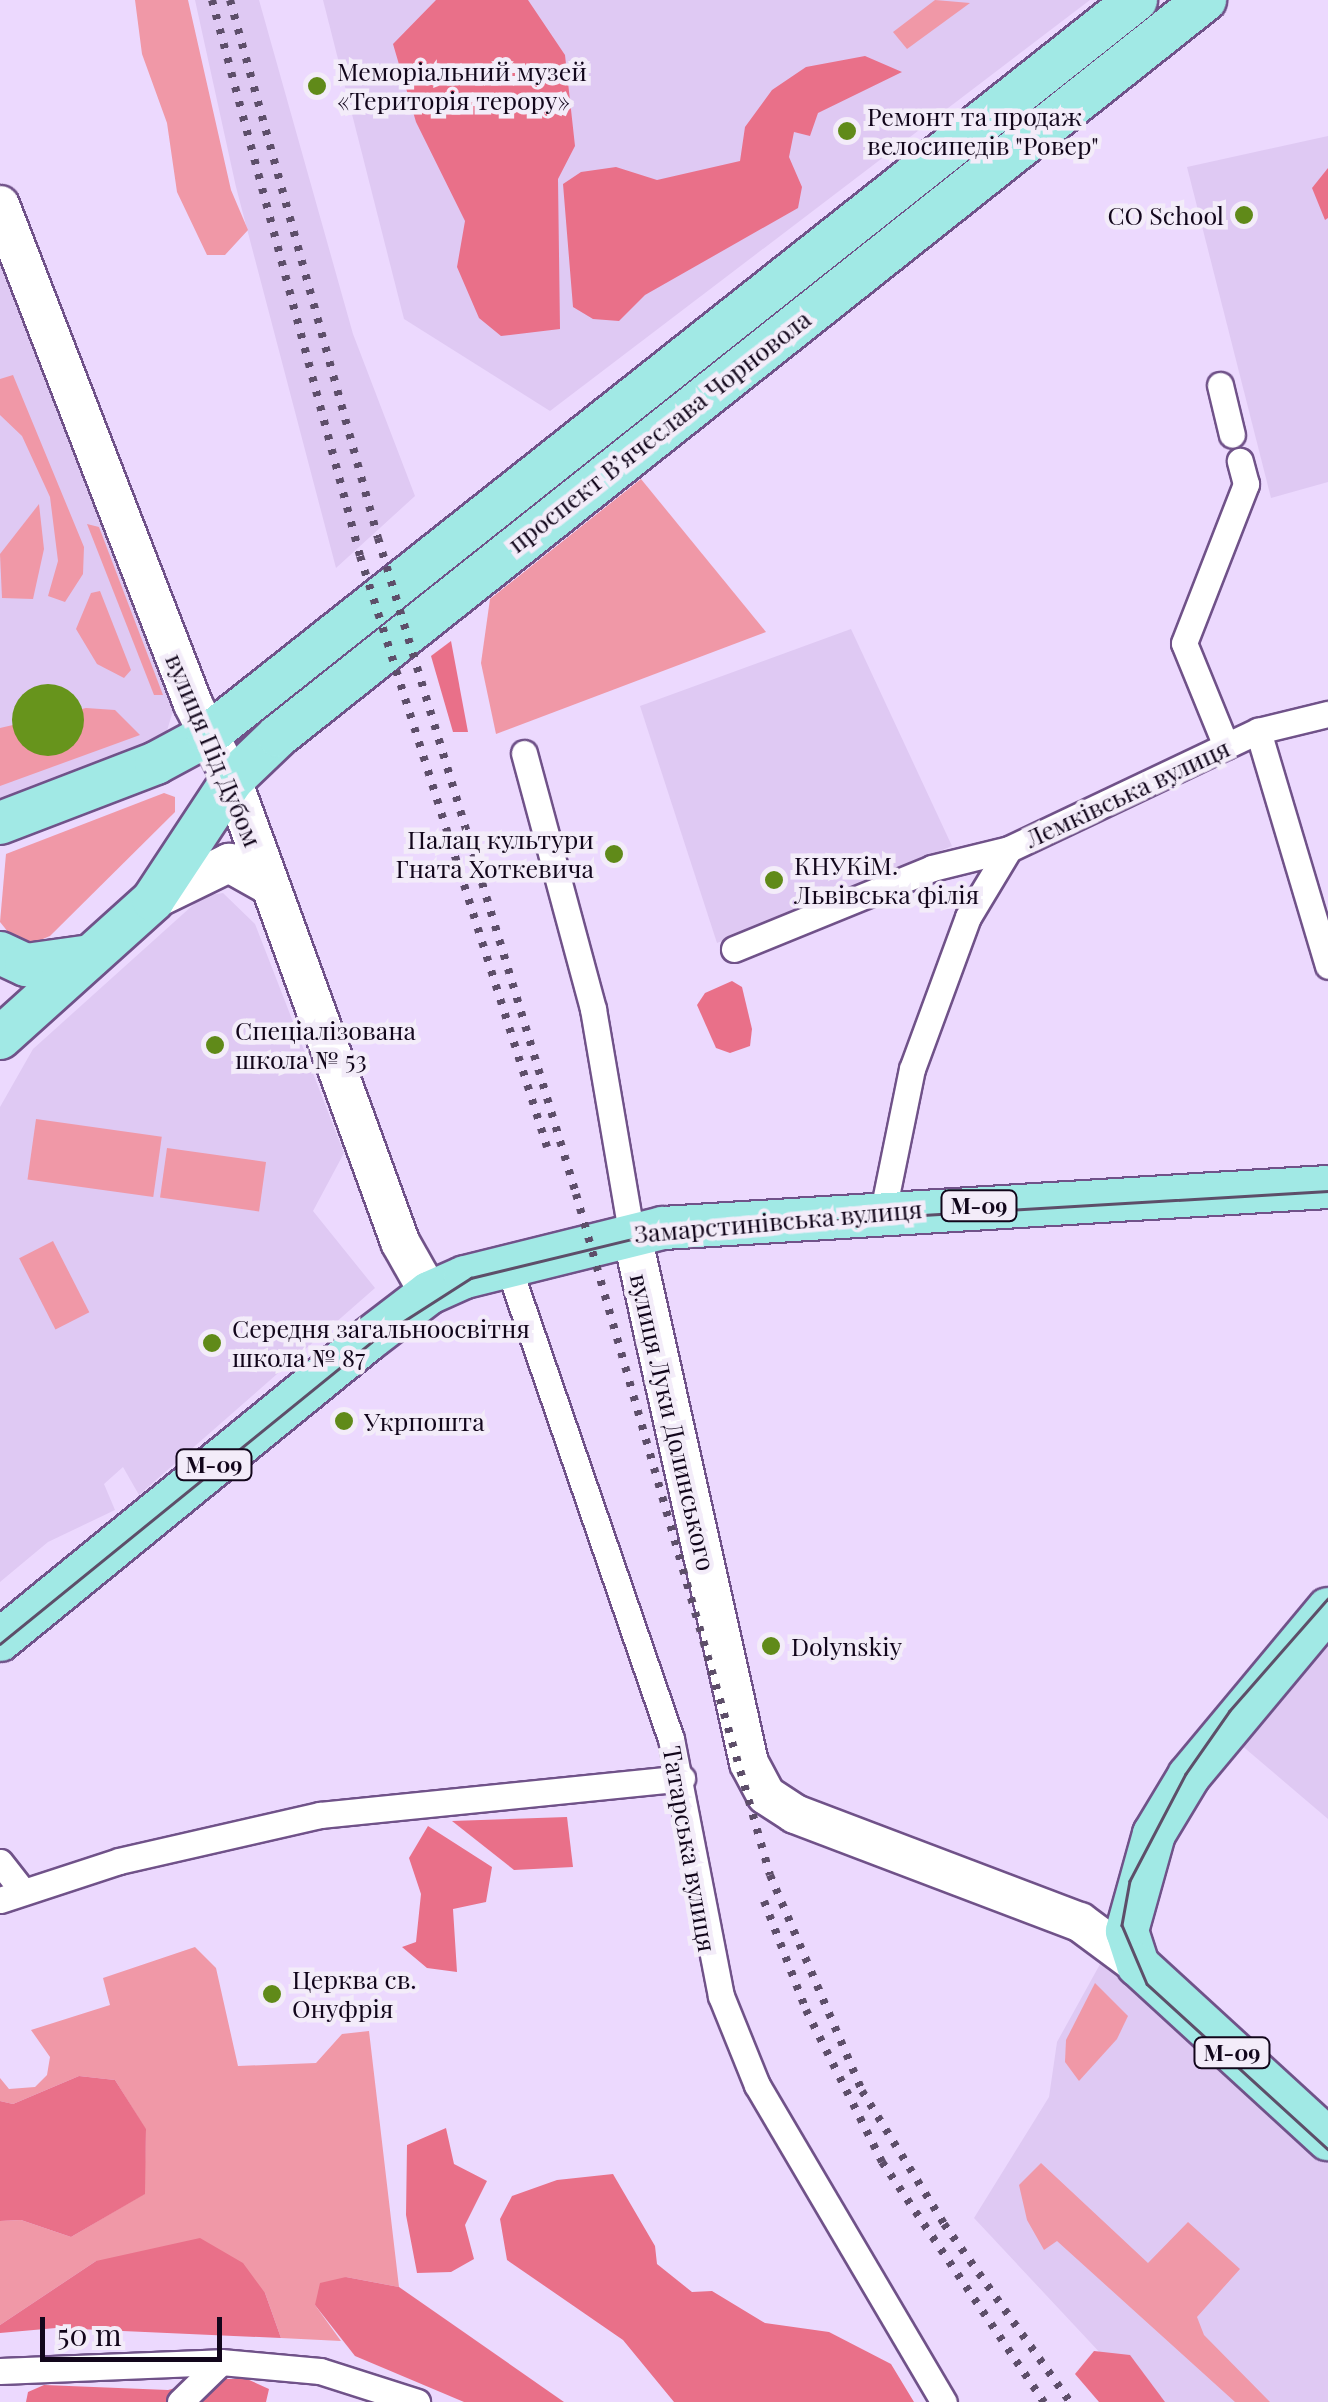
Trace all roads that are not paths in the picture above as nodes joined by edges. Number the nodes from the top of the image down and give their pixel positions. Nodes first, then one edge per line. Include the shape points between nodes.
1 (1136, 0) edge
2 (1205, 0) edge
3 (0, 205) edge
4 (1220, 385) dead end
5 (1232, 435) dead end
6 (1240, 461) dead end
7 (1328, 714) edge
8 (1258, 731) junction
9 (208, 736) junction
10 (1226, 746) junction
11 (524, 753) dead end
12 (232, 780) junction
13 (0, 823) edge
14 (1009, 849) junction
15 (270, 886) junction
16 (153, 900) junction
17 (734, 948) dead end
18 (0, 953) edge
19 (90, 956) junction
20 (1328, 966) edge
21 (0, 1038) edge
22 (1328, 1187) edge
23 (883, 1211) junction
24 (631, 1232) junction
25 (507, 1263) junction
26 (429, 1293) junction
27 (1328, 1610) edge
28 (0, 1640) edge
29 (682, 1778) junction
30 (0, 1862) edge
31 (10, 1894) edge
32 (1138, 1964) junction
33 (1328, 2139) edge
34 (220, 2362) junction
35 (0, 2371) edge
36 (180, 2402) edge
37 (418, 2402) edge
38 (944, 2402) edge

1 - 9 main road, проспект Вʼячеслава Чорновола
2 - 12 main road, проспект Вʼячеслава Чорновола via 471,579
3 - 9 street, вулиця Під Дубом
4 - 5 street
6 - 10 street via 1246,484 1184,643
7 - 8 street, Лемківська вулиця
8 - 10 street, Лемківська вулиця
8 - 20 street
9 - 12 street, вулиця Під Дубом
9 - 13 main road, проспект Вʼячеслава Чорновола
10 - 14 street, Лемківська вулиця
11 - 24 street, вулиця Луки Долинського via 594,1009
12 - 15 street, вулиця Під Дубом
12 - 16 main road, проспект Вʼячеслава Чорновола
14 - 17 street via 932,868
14 - 23 street, Лемківська вулиця via 968,918 912,1069
15 - 16 street, проспект Вʼячеслава Чорновола via 229,863
15 - 26 street, вулиця Під Дубом via 400,1242
16 - 19 main road, проспект Вʼячеслава Чорновола
18 - 19 main road via 26,965
19 - 21 main road, проспект Вʼячеслава Чорновола
22 - 23 main road, Замарстинівська вулиця / М-09
23 - 24 main road, Замарстинівська вулиця / М-09
24 - 25 main road, Замарстинівська вулиця / М-09
24 - 32 street, вулиця Луки Долинського via 748,1763 766,1795 795,1814 1080,1922
25 - 26 main road, Замарстинівська вулиця / М-09
25 - 29 street, Татарська вулиця
26 - 28 main road, Замарстинівська вулиця / М-09
27 - 32 main road via 1237,1713 1154,1834 1128,1911
29 - 31 street via 320,1815
29 - 38 street, Татарська вулиця via 709,1959 757,2085
30 - 31 street
32 - 33 main road, М-09
34 - 35 street
34 - 36 street
34 - 37 street via 320,2371

